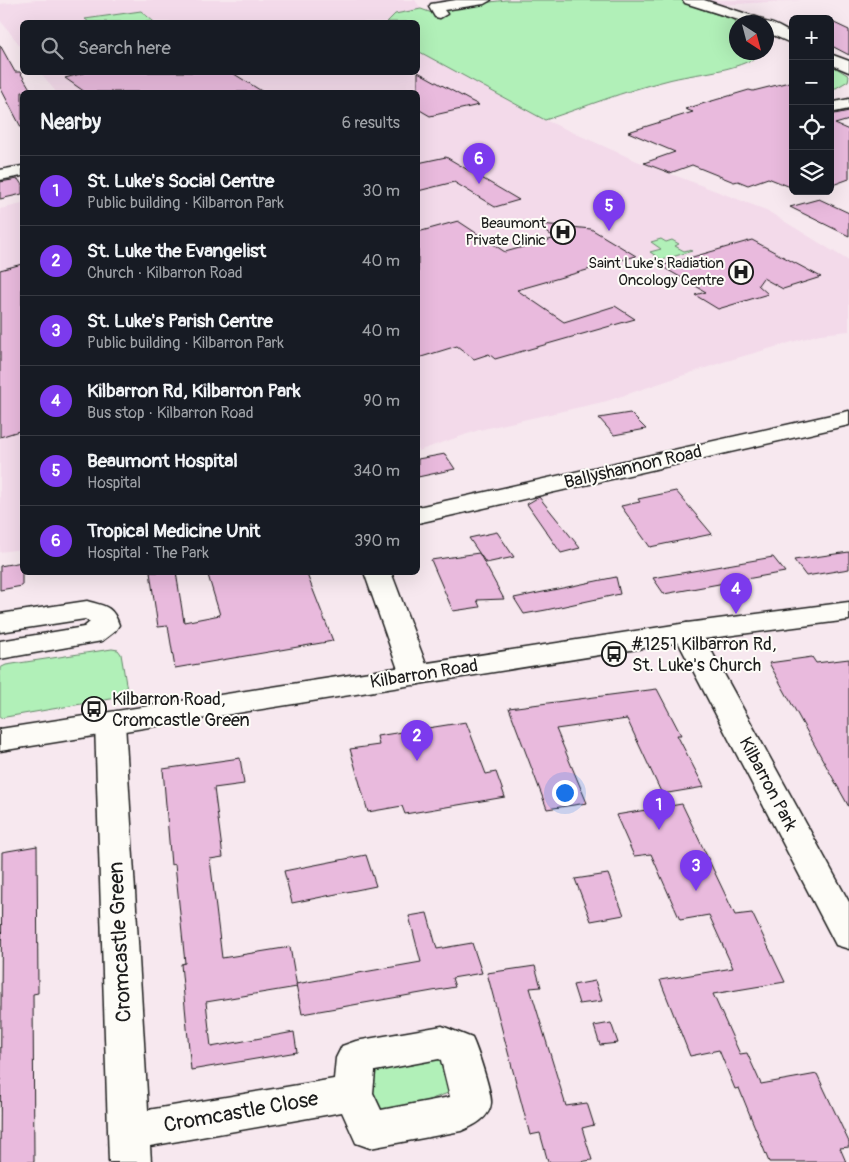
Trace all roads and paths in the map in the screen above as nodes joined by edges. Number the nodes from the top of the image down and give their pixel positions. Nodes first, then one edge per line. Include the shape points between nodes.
1 (484, 0) edge
2 (690, 0) edge
3 (440, 14) dead end
4 (736, 15) edge
5 (774, 30) edge
6 (789, 38) edge
7 (834, 60) edge
8 (849, 67) edge
9 (849, 104) edge
10 (834, 107) edge
11 (20, 171) edge
12 (0, 175) edge
13 (849, 418) edge
14 (420, 515) edge
15 (378, 575) edge
16 (849, 611) edge
17 (0, 623) edge
18 (687, 632) junction
19 (0, 650) edge
20 (415, 675) junction
21 (110, 723) junction
22 (0, 740) edge
23 (849, 936) edge
24 (353, 1093) dead end
25 (130, 1147) edge

1 - 3 street via 436,7
2 - 4 street
5 - 6 street
7 - 8 street
9 - 10 street
11 - 12 street
13 - 14 street, Ballyshannon Road
15 - 20 street
16 - 18 street, Kilbarron Road
17 - 19 street via 87,610 102,615 105,626 92,635
18 - 20 street, Kilbarron Road
18 - 23 street, Kilbarron Park
20 - 21 street, Kilbarron Road
21 - 22 street, Kilbarron Road
21 - 25 street, Cromcastle Green
24 - 25 street, Cromcastle Close

